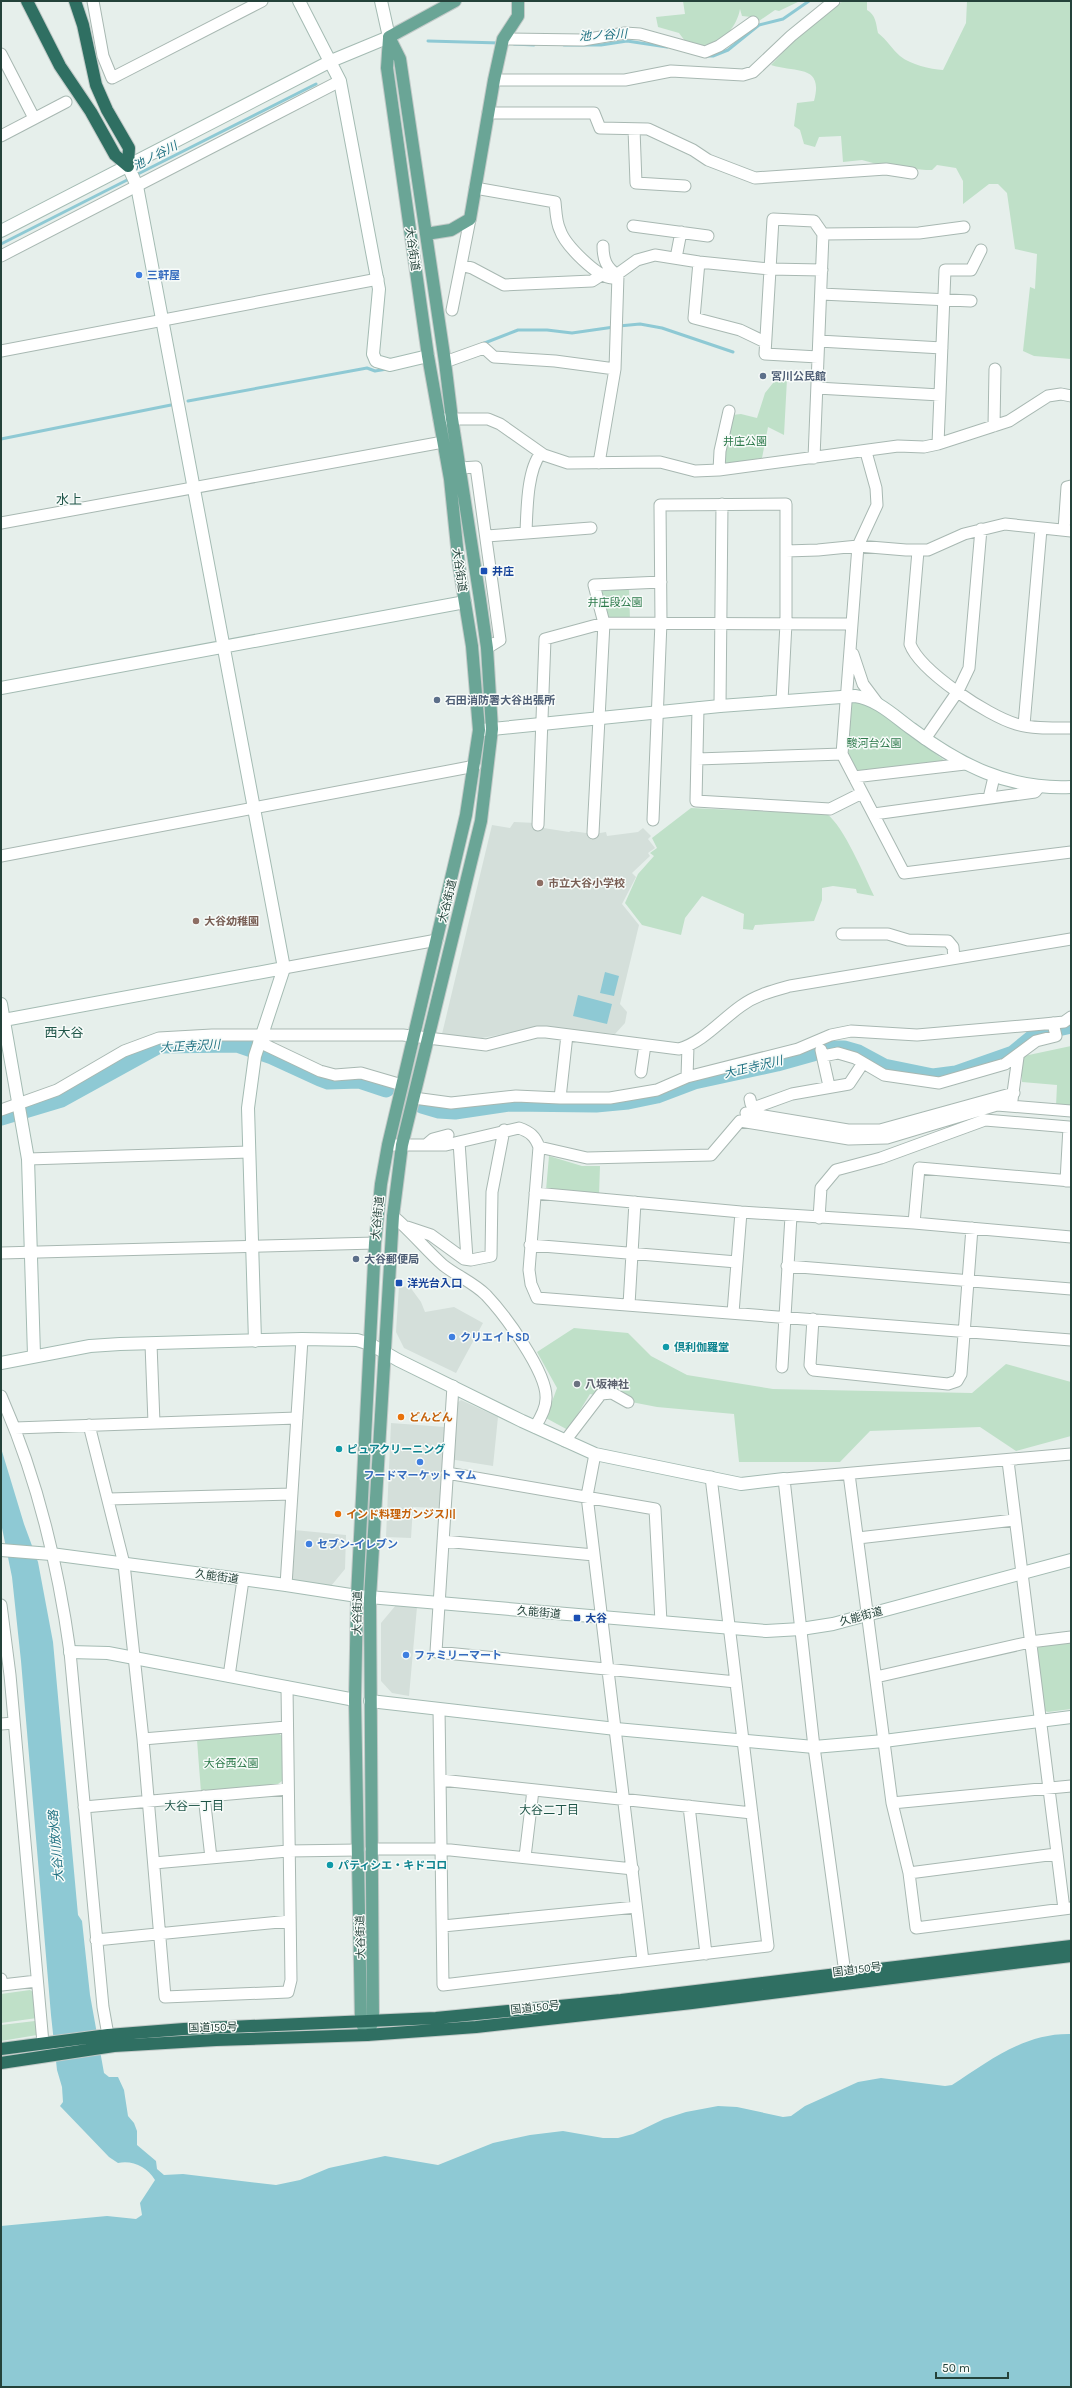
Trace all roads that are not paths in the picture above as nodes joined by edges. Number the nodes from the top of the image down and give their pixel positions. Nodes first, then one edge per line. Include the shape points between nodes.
1 (27, 1) edge
2 (75, 1) edge
3 (93, 1) edge
4 (262, 1) edge
5 (299, 1) edge
6 (381, 1) edge
7 (455, 1) edge
8 (518, 1) edge
9 (834, 1) edge
10 (753, 22) dead end
11 (389, 37) junction
12 (502, 43) junction
13 (1, 54) edge
14 (331, 61) junction
15 (494, 80) junction
16 (340, 81) junction
17 (66, 102) dead end
18 (488, 113) junction
19 (34, 118) junction
20 (634, 129) junction
21 (1, 136) edge
22 (912, 173) dead end
23 (133, 176) junction
24 (685, 186) dead end
25 (475, 188) junction
26 (470, 219) junction
27 (633, 226) dead end
28 (964, 227) dead end
29 (1, 232) edge
30 (681, 232) junction
31 (426, 234) junction
32 (823, 234) junction
33 (708, 236) dead end
34 (603, 246) dead end
35 (981, 250) dead end
36 (1, 256) edge
37 (676, 258) junction
38 (699, 262) junction
39 (461, 265) junction
40 (769, 269) junction
41 (822, 270) junction
42 (603, 274) junction
43 (618, 275) junction
44 (378, 279) junction
45 (821, 294) junction
46 (944, 300) junction
47 (971, 301) dead end
48 (452, 310) dead end
49 (163, 320) junction
50 (819, 341) junction
51 (765, 342) junction
52 (942, 348) junction
53 (1, 351) edge
54 (428, 356) junction
55 (818, 357) junction
56 (446, 362) junction
57 (615, 369) junction
58 (995, 369) dead end
59 (817, 388) junction
60 (940, 395) junction
61 (1071, 396) edge
62 (729, 411) dead end
63 (439, 419) junction
64 (452, 419) junction
65 (994, 426) junction
66 (443, 442) junction
67 (938, 444) junction
68 (866, 452) junction
69 (541, 453) junction
70 (814, 458) junction
71 (599, 463) junction
72 (460, 468) junction
73 (719, 470) junction
74 (1071, 486) edge
75 (194, 487) junction
76 (722, 504) junction
77 (1, 523) edge
78 (591, 528) dead end
79 (1041, 529) junction
80 (981, 530) junction
81 (1067, 530) edge
82 (526, 532) junction
83 (487, 536) junction
84 (858, 546) junction
85 (786, 551) junction
86 (918, 551) junction
87 (661, 582) junction
88 (465, 602) junction
89 (661, 622) junction
90 (604, 623) junction
91 (721, 623) junction
92 (786, 623) junction
93 (851, 624) junction
94 (224, 647) junction
95 (487, 648) junction
96 (1, 688) edge
97 (958, 691) junction
98 (847, 696) junction
99 (782, 701) junction
100 (720, 706) junction
101 (698, 708) junction
102 (883, 708) junction
103 (657, 713) junction
104 (599, 720) junction
105 (543, 725) junction
106 (1024, 725) junction
107 (1071, 728) edge
108 (492, 729) junction
109 (479, 730) junction
110 (925, 738) junction
111 (842, 754) junction
112 (697, 759) junction
113 (965, 764) junction
114 (475, 766) junction
115 (854, 777) junction
116 (994, 777) junction
117 (1039, 787) junction
118 (1071, 787) edge
119 (862, 793) junction
120 (989, 798) junction
121 (254, 808) junction
122 (874, 814) junction
123 (653, 820) dead end
124 (538, 825) dead end
125 (593, 833) dead end
126 (1071, 852) edge
127 (1, 856) edge
128 (842, 934) dead end
129 (1071, 939) edge
130 (437, 940) junction
131 (954, 958) junction
132 (284, 968) junction
133 (1, 1004) edge
134 (1071, 1016) edge
135 (3, 1020) edge
136 (1049, 1029) junction
137 (568, 1035) junction
138 (413, 1036) junction
139 (428, 1038) junction
140 (258, 1045) junction
141 (645, 1045) junction
142 (688, 1046) junction
143 (821, 1048) junction
144 (1018, 1057) junction
145 (863, 1063) junction
146 (641, 1072) dead end
147 (687, 1077) junction
148 (402, 1085) junction
149 (829, 1086) junction
150 (1014, 1092) junction
151 (414, 1098) junction
152 (560, 1098) junction
153 (750, 1099) dead end
154 (1011, 1106) junction
155 (19, 1109) junction
156 (1, 1110) edge
157 (1071, 1111) edge
158 (746, 1113) dead end
159 (504, 1130) junction
160 (448, 1134) dead end
161 (459, 1142) junction
162 (388, 1145) junction
163 (402, 1145) junction
164 (426, 1145) junction
165 (539, 1147) junction
166 (249, 1152) junction
167 (28, 1160) junction
168 (1069, 1181) edge
169 (535, 1193) junction
170 (635, 1202) junction
171 (741, 1212) junction
172 (393, 1216) junction
173 (791, 1216) junction
174 (819, 1218) junction
175 (914, 1223) junction
176 (407, 1227) junction
177 (972, 1228) junction
178 (1071, 1237) edge
179 (375, 1243) junction
180 (530, 1245) junction
181 (251, 1246) junction
182 (1, 1253) edge
183 (31, 1253) junction
184 (632, 1253) junction
185 (467, 1259) junction
186 (737, 1262) junction
187 (787, 1266) junction
188 (968, 1280) junction
189 (1071, 1289) edge
190 (629, 1305) junction
191 (733, 1313) junction
192 (784, 1317) junction
193 (813, 1319) junction
194 (965, 1331) junction
195 (302, 1339) junction
196 (1071, 1340) edge
197 (255, 1341) junction
198 (151, 1344) junction
199 (370, 1344) junction
200 (384, 1352) junction
201 (34, 1355) junction
202 (1, 1363) edge
203 (782, 1367) dead end
204 (453, 1386) junction
205 (1, 1396) edge
206 (628, 1402) dead end
207 (297, 1418) junction
208 (154, 1423) junction
209 (89, 1425) junction
210 (535, 1427) junction
211 (15, 1428) junction
212 (566, 1441) junction
213 (595, 1454) junction
214 (1071, 1454) edge
215 (1008, 1460) junction
216 (447, 1473) junction
217 (849, 1474) junction
218 (711, 1477) junction
219 (784, 1479) junction
220 (292, 1494) junction
221 (587, 1496) junction
222 (109, 1499) junction
223 (1014, 1520) junction
224 (858, 1538) junction
225 (442, 1542) junction
226 (1, 1550) edge
227 (51, 1554) junction
228 (594, 1555) junction
229 (1071, 1560) edge
230 (124, 1564) junction
231 (1020, 1573) junction
232 (243, 1580) junction
233 (286, 1585) junction
234 (357, 1596) junction
235 (370, 1598) junction
236 (438, 1604) junction
237 (1, 1612) edge
238 (868, 1614) junction
239 (600, 1617) junction
240 (661, 1622) junction
241 (728, 1627) junction
242 (801, 1629) junction
243 (1071, 1637) edge
244 (1030, 1642) junction
245 (70, 1652) junction
246 (4, 1656) edge
247 (134, 1658) junction
248 (608, 1669) junction
249 (229, 1676) junction
250 (876, 1677) junction
251 (736, 1682) junction
252 (287, 1687) junction
253 (355, 1700) junction
254 (370, 1701) junction
255 (439, 1709) junction
256 (1071, 1717) edge
257 (1039, 1721) junction
258 (14, 1723) junction
259 (1, 1724) edge
260 (286, 1728) junction
261 (616, 1728) junction
262 (143, 1739) junction
263 (744, 1741) junction
264 (884, 1741) junction
265 (814, 1747) junction
266 (441, 1780) junction
267 (1071, 1786) edge
268 (1048, 1788) junction
269 (288, 1789) junction
270 (533, 1790) junction
271 (204, 1796) junction
272 (624, 1800) junction
273 (149, 1802) junction
274 (892, 1803) junction
275 (688, 1806) junction
276 (84, 1807) junction
277 (752, 1812) junction
278 (371, 1849) junction
279 (442, 1849) junction
280 (358, 1850) junction
281 (288, 1851) junction
282 (1056, 1854) junction
283 (211, 1858) junction
284 (525, 1858) junction
285 (154, 1863) junction
286 (632, 1869) junction
287 (909, 1873) junction
288 (636, 1907) junction
289 (1067, 1909) edge
290 (290, 1921) junction
291 (443, 1926) junction
292 (159, 1934) junction
293 (96, 1940) junction
294 (1071, 1946) edge
295 (706, 1954) junction
296 (1071, 1956) edge
297 (643, 1961) junction
298 (845, 1973) junction
299 (1, 1979) edge
300 (37, 1981) junction
301 (367, 2021) junction
302 (367, 2035) junction
303 (102, 2036) junction
304 (46, 2043) junction
305 (1, 2049) edge
306 (1, 2063) edge

1 - 23 highway via 60,66 91,112 115,155
2 - 23 highway via 96,85 129,148
3 - 4 street via 103,56 112,78
5 - 14 street
6 - 11 street
7 - 11 main road
8 - 12 main road via 518,16
9 - 15 street via 753,72 743,75 671,71 625,80
10 - 12 street via 720,46 705,52 640,34 625,33 583,40
11 - 14 street
11 - 31 main road, 大谷街道 via 400,59
11 - 54 main road, 大谷街道 via 387,68
12 - 15 main road
13 - 19 street
14 - 16 street
14 - 23 street
15 - 18 main road
16 - 23 street
16 - 44 street
17 - 19 street
18 - 20 street via 594,113 600,128
18 - 25 main road
19 - 21 street
20 - 22 street via 648,129 708,160 755,178 886,169
20 - 24 street via 636,183
23 - 29 street
23 - 36 street
23 - 49 street
25 - 26 main road
25 - 42 street via 554,202 557,222 564,238 593,269
26 - 31 main road, 大谷街道 via 451,230
26 - 39 street
27 - 30 street
28 - 32 street via 919,233
30 - 33 street
30 - 37 street
31 - 56 main road, 大谷街道
32 - 40 street via 814,221 773,219
32 - 41 street
34 - 43 street via 606,263
35 - 46 street via 971,270 945,270
37 - 38 street
37 - 43 street via 655,255 645,257
38 - 40 street
38 - 51 street via 694,318 740,330
39 - 42 street via 504,285 592,281
39 - 48 street
40 - 41 street
40 - 51 street
41 - 45 street
42 - 43 street via 612,278
43 - 57 street
44 - 49 street
44 - 54 street via 373,354 376,361 390,365
45 - 46 street
45 - 50 street
46 - 47 street
46 - 52 street
49 - 53 street
49 - 75 street
50 - 52 street
50 - 55 street
51 - 55 street via 765,354
52 - 60 street
54 - 63 main road, 大谷街道
55 - 59 street
56 - 57 street via 484,348 494,358 555,361
56 - 64 main road, 大谷街道
57 - 71 street
58 - 65 street
59 - 60 street
59 - 70 street
60 - 67 street
61 - 65 street via 1048,396 1019,416
62 - 73 street via 720,451
63 - 64 street
63 - 66 main road, 大谷街道
64 - 69 street via 488,419 500,424
64 - 72 main road, 大谷街道
65 - 67 street
66 - 75 street
66 - 88 main road, 大谷街道
67 - 68 street via 924,447 898,446
68 - 70 street
68 - 84 street via 876,488 877,505
69 - 71 street via 568,462
69 - 82 street via 535,461
70 - 73 street
71 - 73 street via 660,462 695,471
72 - 83 street via 476,467
72 - 95 main road, 大谷街道
74 - 81 street via 1067,487
75 - 77 street
75 - 94 street
76 - 85 street via 786,504
76 - 87 street via 660,505
76 - 91 street
78 - 82 street
79 - 80 street via 1006,524
79 - 81 street
79 - 106 street
80 - 86 street via 928,550
80 - 97 street via 970,668
82 - 83 street
83 - 95 street via 500,640
84 - 85 street
84 - 86 street
84 - 93 street
85 - 92 street
86 - 97 street via 910,644 914,655 921,663
87 - 89 street
87 - 90 street via 594,585
88 - 94 street
88 - 109 main road, 大谷街道 via 472,646
89 - 90 street
89 - 91 street
89 - 103 street
90 - 104 street
90 - 105 street via 545,639
91 - 92 street
91 - 100 street
92 - 93 street
92 - 99 street
93 - 98 street
93 - 102 street via 856,669 868,693
94 - 96 street
94 - 121 street
95 - 108 main road, 大谷街道
97 - 106 street via 986,711 1004,720
97 - 110 street
98 - 99 street
98 - 102 street via 863,697
98 - 111 street
99 - 100 street
100 - 101 street
101 - 103 street
101 - 112 street
102 - 110 street
103 - 104 street
103 - 123 street
104 - 105 street
104 - 125 street
105 - 108 street
105 - 124 street
106 - 107 street
108 - 109 street
108 - 139 main road, 大谷街道 via 481,821
109 - 114 main road, 大谷街道
110 - 113 street
111 - 112 street
111 - 115 street
112 - 119 street via 696,801 830,809
113 - 115 street
113 - 116 street
114 - 121 street
114 - 130 main road, 大谷街道
115 - 119 street
116 - 117 street
116 - 120 street
117 - 118 street
117 - 120 street via 1035,792
119 - 122 street
120 - 122 street
121 - 127 street
121 - 132 street
122 - 126 street via 904,873
128 - 131 street via 888,934 908,940 948,941 953,947
129 - 131 street
130 - 132 street
130 - 138 main road, 大谷街道
131 - 142 street via 790,986 760,994 741,1005
132 - 135 street
132 - 140 street
133 - 135 street
134 - 136 street
135 - 155 street
136 - 143 street via 917,1035 851,1031 830,1035
136 - 144 street
137 - 139 street via 537,1032 486,1045
137 - 141 street
137 - 152 street
138 - 139 street
138 - 140 street
138 - 148 main road, 大谷街道
139 - 151 main road, 大谷街道
140 - 148 street via 320,1071 335,1075 361,1073
140 - 155 street via 159,1038 124,1051
140 - 166 street via 248,1108
141 - 142 street via 680,1049
141 - 146 street
142 - 147 street
143 - 145 street
143 - 147 street via 798,1049
143 - 149 street
144 - 145 street via 1005,1064 940,1083 884,1075
144 - 150 street
145 - 149 street via 849,1084
147 - 152 street via 657,1090 618,1097
148 - 162 main road, 大谷街道
149 - 153 street via 792,1094 756,1107 751,1104
150 - 154 street
150 - 158 street via 880,1130 848,1130
151 - 152 street via 451,1103 516,1096
151 - 163 main road, 大谷街道
154 - 157 street
154 - 165 street via 997,1105 887,1138 849,1139 740,1121 711,1155 587,1158
155 - 156 street
155 - 167 street
159 - 161 street
159 - 165 street via 520,1128 529,1131 536,1138
159 - 185 street via 492,1192 491,1256
160 - 164 street via 433,1139
161 - 164 street
161 - 185 street
162 - 163 street
162 - 179 main road, 大谷街道
163 - 164 street
163 - 172 main road, 大谷街道
165 - 169 street
166 - 167 street
166 - 181 street
167 - 183 street
168 - 174 street via 1069,1127 985,1120 873,1161 836,1170 821,1188
168 - 175 street via 919,1168
169 - 170 street
169 - 180 street
170 - 171 street
170 - 184 street
171 - 173 street
171 - 186 street
172 - 176 street
172 - 200 main road, 大谷街道
173 - 174 street
173 - 187 street
174 - 175 street
175 - 177 street
176 - 185 street via 431,1235
176 - 210 street via 444,1265 485,1294 512,1327 538,1367 546,1399
177 - 178 street
177 - 188 street
179 - 181 street
179 - 199 main road, 大谷街道
180 - 184 street
180 - 190 street via 531,1284 538,1298
181 - 183 street
181 - 197 street
182 - 183 street
183 - 201 street
184 - 186 street
184 - 190 street
186 - 191 street
187 - 188 street
187 - 192 street
188 - 189 street
188 - 194 street
190 - 191 street
191 - 192 street
192 - 193 street
192 - 203 street
193 - 194 street
193 - 194 street via 810,1365 814,1370 948,1384 957,1381 961,1374
194 - 196 street
195 - 197 street
195 - 199 street via 357,1340
195 - 207 street
197 - 198 street
198 - 201 street via 90,1346
198 - 208 street
199 - 200 street
199 - 234 main road, 大谷街道
200 - 204 street
200 - 235 main road, 大谷街道
201 - 202 street
204 - 210 street
204 - 216 street
205 - 211 street
206 - 212 street via 612,1393 601,1394
207 - 208 street
207 - 220 street
208 - 209 street
209 - 211 street
209 - 222 street
210 - 212 street
211 - 227 street via 37,1497
212 - 213 street
213 - 218 street
213 - 221 street
214 - 215 street
215 - 217 street
215 - 223 street
216 - 221 street
216 - 225 street
217 - 219 street
217 - 224 street
218 - 219 street via 741,1484
218 - 241 street
219 - 242 street
220 - 222 street
220 - 233 street
221 - 228 street
221 - 240 street via 655,1509
222 - 230 street
223 - 224 street
223 - 231 street
224 - 238 street
225 - 228 street
225 - 236 street
226 - 227 street, 久能街道
227 - 230 street, 久能街道
227 - 245 street via 64,1609
228 - 239 street
229 - 231 street, 久能街道
230 - 232 street, 久能街道
230 - 247 street
231 - 238 street, 久能街道
231 - 244 street
232 - 233 street, 久能街道
232 - 249 street
233 - 234 street, 久能街道
234 - 235 street, 久能街道
234 - 253 main road, 大谷街道
235 - 236 street, 久能街道
235 - 254 main road, 大谷街道
236 - 239 street, 久能街道
236 - 248 street via 436,1652
237 - 246 street
238 - 242 street, 久能街道 via 833,1624
238 - 250 street
239 - 240 street, 久能街道
239 - 248 street
240 - 241 street, 久能街道
241 - 242 street, 久能街道 via 766,1631
241 - 251 street
242 - 265 street
243 - 244 street
244 - 250 street
244 - 257 street
245 - 247 street via 108,1653
245 - 276 street
246 - 258 street
247 - 249 street
247 - 262 street
248 - 251 street
248 - 261 street
249 - 252 street
250 - 264 street
251 - 263 street
252 - 253 street
252 - 260 street
253 - 280 main road, 大谷街道
254 - 255 street
254 - 278 main road, 大谷街道
255 - 261 street
255 - 266 street
256 - 257 street
257 - 264 street
257 - 268 street
258 - 259 street
258 - 300 street
260 - 262 street
260 - 269 street
261 - 263 street
261 - 272 street
262 - 273 street
263 - 265 street
263 - 277 street
264 - 265 street
264 - 274 street
265 - 298 street
266 - 270 street
266 - 279 street
267 - 268 street
268 - 274 street
268 - 282 street
269 - 271 street
269 - 281 street
270 - 272 street
270 - 284 street
271 - 273 street
271 - 283 street
272 - 275 street
272 - 286 street
273 - 276 street
273 - 285 street
274 - 287 street
275 - 277 street
275 - 295 street
276 - 293 street
277 - 295 street via 768,1946
278 - 279 street
278 - 301 main road, 大谷街道
279 - 284 street
279 - 291 street
280 - 281 street
280 - 301 main road, 大谷街道
281 - 283 street
281 - 290 street
282 - 287 street
282 - 289 street
283 - 285 street
284 - 286 street
285 - 292 street
286 - 288 street
287 - 289 street via 916,1928
288 - 291 street
288 - 297 street
290 - 292 street
290 - 292 street via 291,1980 288,1992 166,1997
291 - 297 street via 443,1985
292 - 293 street
293 - 303 street
294 - 298 highway, 国道150号
295 - 297 street
296 - 302 highway, 国道150号 via 692,2004 476,2027
298 - 301 highway, 国道150号 via 621,2000 436,2018
299 - 300 street via 2,1985
300 - 304 street
301 - 302 main road, 大谷街道
301 - 303 highway, 国道150号 via 184,2029
302 - 306 highway, 国道150号 via 216,2040 100,2049
303 - 304 highway, 国道150号
304 - 305 highway, 国道150号

